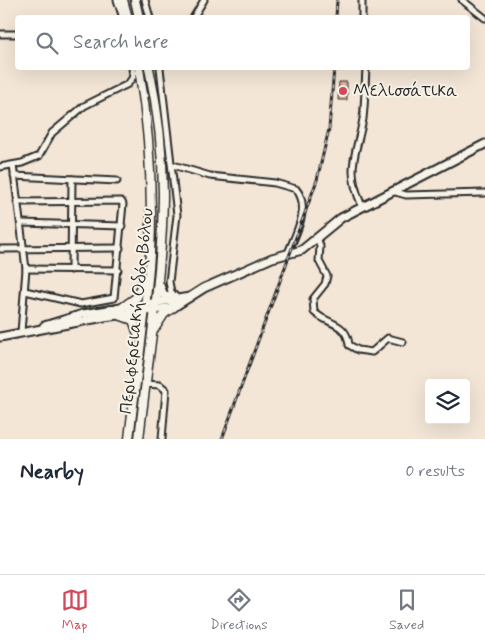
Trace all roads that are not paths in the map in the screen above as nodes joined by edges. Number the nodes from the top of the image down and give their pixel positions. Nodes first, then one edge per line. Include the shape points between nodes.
1 (117, 0) edge
2 (123, 0) edge
3 (135, 0) edge
4 (145, 0) edge
5 (204, 0) edge
6 (362, 0) edge
7 (462, 0) edge
8 (122, 15) edge
9 (127, 15) edge
10 (138, 15) edge
11 (149, 15) edge
12 (195, 15) edge
13 (362, 15) edge
14 (485, 18) edge
15 (0, 34) edge
16 (15, 34) edge
17 (132, 70) edge
18 (139, 70) edge
19 (149, 70) edge
20 (161, 70) edge
21 (366, 70) edge
22 (485, 144) edge
23 (13, 165) junction
24 (173, 165) junction
25 (0, 167) edge
26 (14, 176) junction
27 (72, 179) junction
28 (117, 181) dead end
29 (392, 191) junction
30 (485, 193) edge
31 (72, 201) junction
32 (17, 202) junction
33 (362, 206) junction
34 (21, 223) junction
35 (71, 224) junction
36 (122, 226) junction
37 (317, 237) junction
38 (24, 247) junction
39 (71, 247) junction
40 (0, 248) edge
41 (120, 248) junction
42 (288, 253) junction
43 (149, 262) junction
44 (26, 269) junction
45 (71, 270) junction
46 (118, 270) junction
47 (158, 280) junction
48 (25, 291) junction
49 (175, 302) junction
50 (154, 306) junction
51 (123, 307) junction
52 (144, 308) junction
53 (119, 315) junction
54 (34, 329) junction
55 (21, 332) junction
56 (150, 335) junction
57 (0, 337) edge
58 (140, 341) junction
59 (404, 342) dead end
60 (145, 384) junction
61 (128, 439) edge
62 (139, 439) edge
63 (162, 439) edge

1 - 8 street
2 - 9 main road
3 - 10 main road
4 - 11 street
5 - 12 street
6 - 13 street
7 - 14 street
15 - 16 street
17 - 23 street via 128,84 84,106 52,133 41,154
18 - 43 main road, Περιφερειακή Οδός Βόλου via 150,168
19 - 47 main road, Περιφερειακή Οδός Βόλου via 163,173
20 - 24 street
21 - 33 street via 362,119 352,172 354,188
22 - 29 main road
23 - 25 street
23 - 26 street
24 - 42 street via 210,176 275,183 296,189 303,208
24 - 49 street via 178,220 169,282
26 - 27 street
26 - 32 street
27 - 28 street
27 - 31 street
29 - 30 street via 406,196
29 - 33 main road
31 - 32 street
31 - 35 street
31 - 36 street via 120,201 123,204
32 - 34 street
33 - 37 main road
34 - 35 street
34 - 38 street
35 - 36 street
35 - 39 street
36 - 41 street
37 - 42 main road via 302,250
37 - 59 street via 319,261 327,276 313,299 314,312 343,329 350,345 358,350 372,352 388,338
38 - 39 street
38 - 40 street
38 - 44 street
39 - 41 street
39 - 45 street
41 - 46 street
42 - 49 main road
43 - 51 main road via 138,296
43 - 52 main road, Περιφερειακή Οδός Βόλου
44 - 45 street
44 - 48 street
45 - 46 street
46 - 48 street via 114,298 81,304
47 - 49 main road via 162,294
47 - 50 main road, Περιφερειακή Οδός Βόλου
48 - 55 street
49 - 50 main road
49 - 56 main road via 161,316
50 - 52 main road
50 - 56 main road, Περιφερειακή Οδός Βόλου
51 - 52 main road
51 - 54 main road via 61,319
52 - 53 main road
52 - 58 main road, Περιφερειακή Οδός Βόλου
53 - 54 main road
53 - 58 main road via 133,320
54 - 55 main road
55 - 57 main road
56 - 60 main road, Περιφερειακή Οδός Βόλου
58 - 61 main road, Περιφερειακή Οδός Βόλου
60 - 62 main road, Περιφερειακή Οδός Βόλου
60 - 63 street via 160,385 166,390

